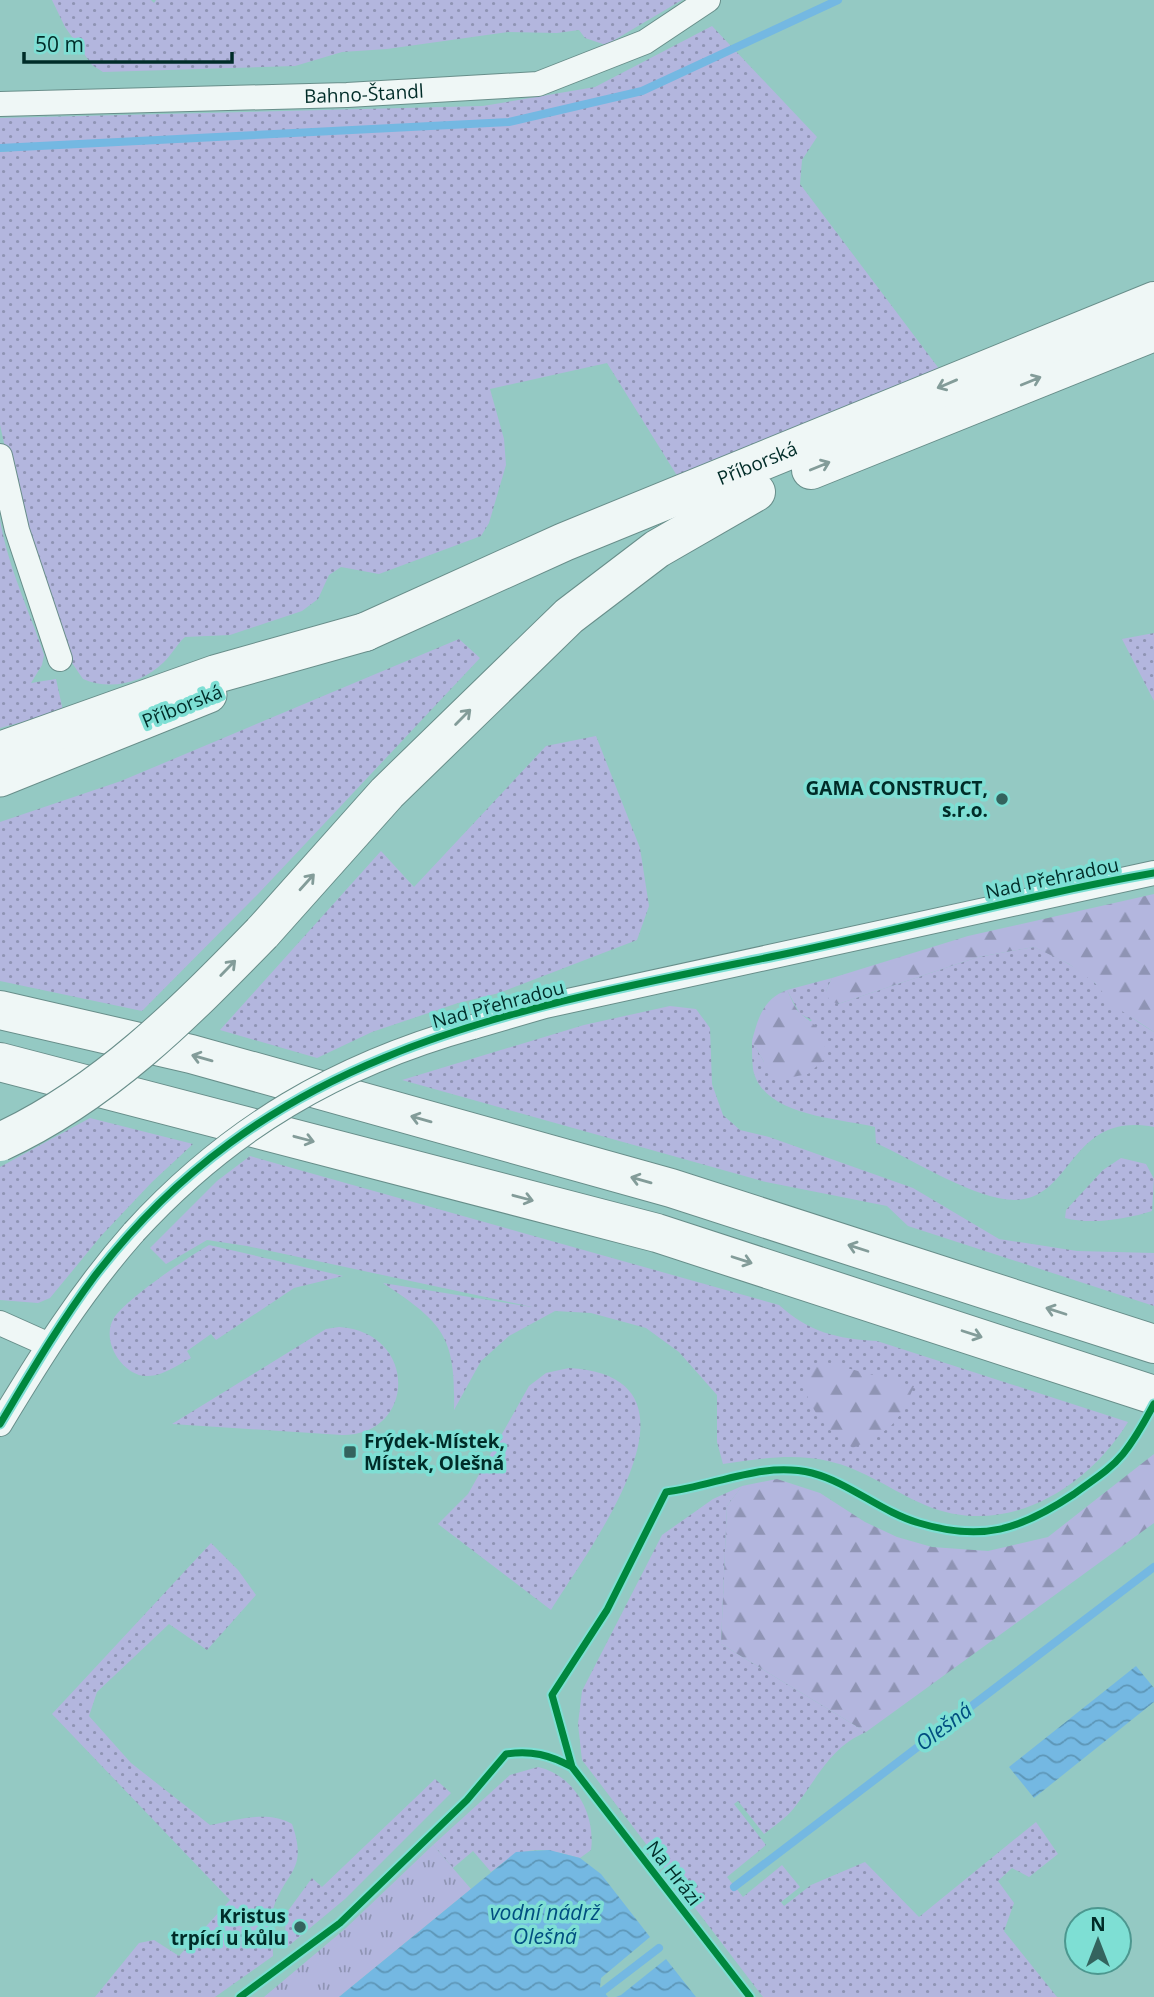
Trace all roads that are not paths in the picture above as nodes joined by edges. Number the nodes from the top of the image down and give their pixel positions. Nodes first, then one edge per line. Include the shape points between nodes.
1 (708, 0) edge
2 (0, 104) edge
3 (1154, 300) edge
4 (1154, 332) edge
5 (0, 456) edge
6 (756, 492) junction
7 (365, 632) junction
8 (60, 659) dead end
9 (0, 751) edge
10 (0, 779) edge
11 (1154, 873) edge
12 (0, 1010) edge
13 (0, 1062) edge
14 (0, 1142) edge
15 (0, 1323) edge
16 (1137, 1338) edge
17 (47, 1344) junction
18 (1154, 1395) edge
19 (0, 1424) edge

1 - 2 street, Bahno-Štandl via 645,42 538,84 347,95
3 -> 7 main road, Příborská via 564,542
6 -> 4 main road, Příborská
5 - 8 street via 18,530
6 - 7 main road, Příborská
14 -> 6 main road, bridge via 56,1113 160,1035 262,933 387,793 569,616 657,549
7 - 9 main road via 216,674
7 - 10 main road, Příborská
11 - 17 street, Nad Přehradou, bridge via 558,1003 391,1053 284,1105 202,1164 96,1274
16 -> 12 main road via 671,1188 191,1055
13 -> 18 main road via 657,1233
15 - 17 street
17 - 19 street, Nad Přehradou

